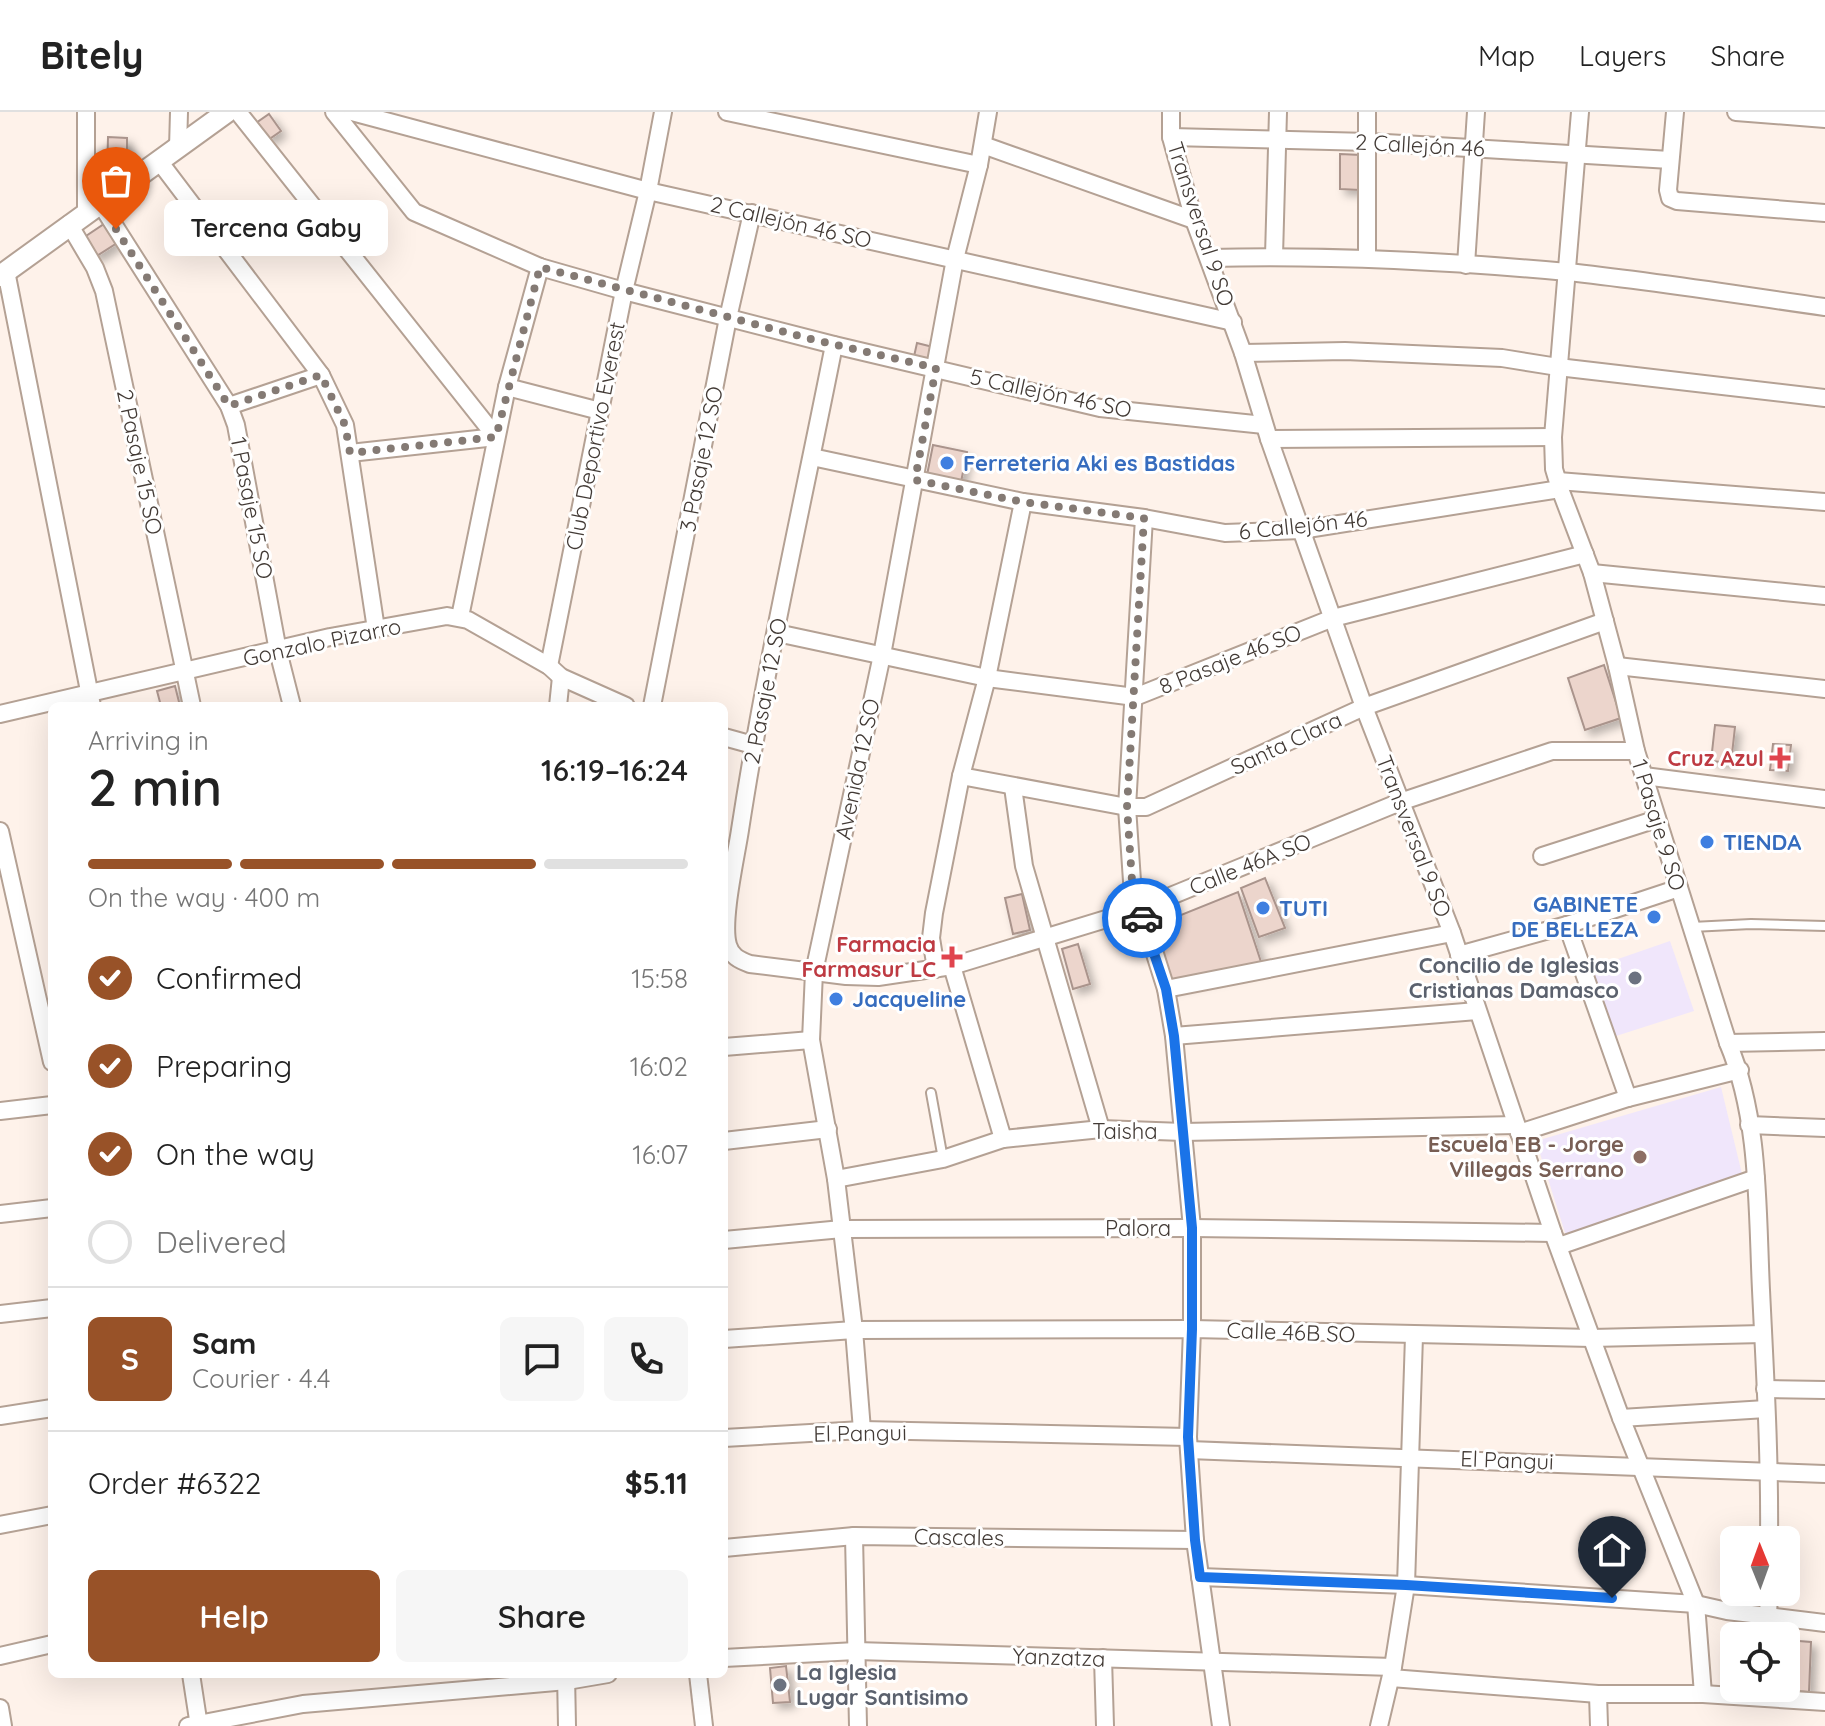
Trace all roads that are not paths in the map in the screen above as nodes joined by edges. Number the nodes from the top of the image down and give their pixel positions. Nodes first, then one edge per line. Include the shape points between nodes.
1 (86, 112) edge
2 (179, 112) edge
3 (227, 112) edge
4 (238, 112) edge
5 (334, 112) edge
6 (352, 112) edge
7 (663, 112) edge
8 (727, 112) edge
9 (988, 112) edge
10 (1171, 112) edge
11 (1278, 112) edge
12 (1367, 112) edge
13 (1476, 112) edge
14 (1580, 112) edge
15 (1675, 112) edge
16 (1736, 112) edge
17 (1825, 119) edge
18 (1171, 137) junction
19 (1278, 140) junction
20 (1369, 142) junction
21 (983, 145) junction
22 (1475, 147) junction
23 (178, 148) junction
24 (1576, 154) junction
25 (1670, 160) junction
26 (159, 161) junction
27 (979, 165) junction
28 (648, 191) junction
29 (93, 208) junction
30 (752, 213) junction
31 (1825, 213) edge
32 (1194, 220) junction
33 (69, 224) junction
34 (1274, 256) junction
35 (1209, 258) junction
36 (1367, 258) junction
37 (955, 259) junction
38 (1466, 265) junction
39 (540, 267) junction
40 (1568, 273) junction
41 (3, 274) edge
42 (624, 291) junction
43 (1825, 307) edge
44 (728, 318) junction
45 (1233, 322) junction
46 (834, 345) junction
47 (1243, 353) junction
48 (1558, 367) junction
49 (936, 368) junction
50 (321, 375) junction
51 (507, 387) junction
52 (1825, 398) edge
53 (229, 406) junction
54 (600, 411) junction
55 (1266, 432) junction
56 (496, 437) junction
57 (1553, 437) junction
58 (350, 453) junction
59 (812, 457) junction
60 (915, 480) junction
61 (1559, 485) junction
62 (1023, 502) junction
63 (1825, 502) edge
64 (1144, 518) junction
65 (1301, 530) junction
66 (1585, 554) junction
67 (1592, 573) junction
68 (1825, 596) edge
69 (460, 617) junction
70 (1333, 618) junction
71 (1605, 621) junction
72 (376, 629) junction
73 (777, 633) junction
74 (278, 651) junction
75 (882, 655) junction
76 (1617, 666) junction
77 (185, 672) junction
78 (555, 672) junction
79 (987, 678) junction
80 (1825, 689) edge
81 (1135, 697) junction
82 (91, 700) edge
83 (191, 702) edge
84 (291, 702) edge
85 (558, 702) edge
86 (618, 702) edge
87 (653, 702) edge
88 (48, 707) edge
89 (1364, 707) junction
90 (0, 714) edge
91 (728, 738) edge
92 (753, 745) junction
93 (1636, 751) junction
94 (961, 776) junction
95 (1644, 776) junction
96 (1013, 787) junction
97 (1825, 799) edge
98 (1400, 802) junction
99 (1127, 807) junction
100 (1657, 819) junction
101 (0, 831) edge
102 (1542, 856) dead end
103 (729, 867) edge
104 (1679, 888) junction
105 (728, 889) edge
106 (1139, 909) junction
107 (1567, 925) junction
108 (1825, 926) edge
109 (1691, 927) junction
110 (1452, 933) junction
111 (1047, 939) junction
112 (728, 940) edge
113 (1459, 955) junction
114 (944, 967) junction
115 (814, 972) junction
116 (1166, 989) junction
117 (1477, 1011) junction
118 (1174, 1036) junction
119 (811, 1040) junction
120 (1825, 1041) edge
121 (1728, 1043) junction
122 (48, 1044) edge
123 (728, 1047) edge
124 (1740, 1070) junction
125 (931, 1093) dead end
126 (1628, 1098) junction
127 (48, 1105) edge
128 (0, 1111) edge
129 (1749, 1125) junction
130 (1825, 1128) edge
131 (828, 1129) junction
132 (1101, 1129) junction
133 (1518, 1129) junction
134 (1183, 1132) junction
135 (1003, 1139) junction
136 (728, 1141) edge
137 (943, 1159) junction
138 (1756, 1178) junction
139 (836, 1179) junction
140 (48, 1208) edge
141 (0, 1214) edge
142 (1192, 1228) junction
143 (842, 1229) junction
144 (728, 1240) edge
145 (1556, 1240) junction
146 (48, 1308) edge
147 (0, 1314) edge
148 (1192, 1329) junction
149 (854, 1330) junction
150 (1763, 1334) junction
151 (1414, 1336) junction
152 (1592, 1338) junction
153 (728, 1339) edge
154 (1765, 1389) junction
155 (1825, 1390) edge
156 (48, 1409) edge
157 (1766, 1409) junction
158 (0, 1416) edge
159 (1621, 1418) junction
160 (862, 1430) junction
161 (728, 1438) edge
162 (1189, 1443) junction
163 (1411, 1456) junction
164 (1640, 1466) junction
165 (1770, 1471) junction
166 (1825, 1474) edge
167 (48, 1516) edge
168 (0, 1525) edge
169 (1769, 1526) edge
170 (854, 1536) junction
171 (1195, 1540) junction
172 (728, 1548) edge
173 (1200, 1577) junction
174 (1406, 1585) junction
175 (1696, 1604) junction
176 (1768, 1606) edge
177 (1768, 1617) junction
178 (1825, 1623) edge
179 (48, 1645) edge
180 (856, 1651) junction
181 (0, 1656) edge
182 (728, 1658) edge
183 (1103, 1658) junction
184 (1214, 1663) junction
185 (1392, 1673) junction
186 (191, 1678) edge
187 (556, 1678) edge
188 (566, 1678) edge
189 (698, 1678) edge
190 (1598, 1694) junction
191 (1703, 1694) junction
192 (1825, 1702) edge
193 (0, 1708) edge
194 (195, 1725) edge
195 (3, 1726) edge
196 (567, 1726) edge
197 (704, 1726) edge
198 (858, 1726) edge
199 (1105, 1726) edge
200 (1221, 1726) edge
201 (1379, 1726) edge
202 (1599, 1726) edge

1 - 29 street
2 - 23 street
3 - 23 street
4 - 56 street
5 - 39 street, 5 Callejón 46 SO via 414,212
6 - 28 street, 2 Callejón 46 SO
7 - 28 street, Club Deportivo Everest
8 - 27 street
9 - 21 street, Avenida 12 SO
10 - 18 street, Transversal 9 SO
11 - 19 street
12 - 20 street
13 - 22 street
14 - 24 street, 1 Pasaje 9 SO
15 - 25 street
16 - 17 street
18 - 19 street, 2 Callejón 46
18 - 32 street, Transversal 9 SO
19 - 20 street, 2 Callejón 46
19 - 34 street
20 - 22 street, 2 Callejón 46
20 - 36 street
21 - 27 street, Avenida 12 SO
21 - 32 street
22 - 24 street, 2 Callejón 46
22 - 38 street
23 - 26 street
24 - 25 street, 2 Callejón 46
24 - 40 street, 1 Pasaje 9 SO
25 - 31 street via 1668,190 1677,201
26 - 29 street
26 - 50 street
27 - 37 street, Avenida 12 SO
28 - 30 street, 2 Callejón 46 SO
28 - 42 street, Club Deportivo Everest
29 - 33 street
29 - 53 street, 1 Pasaje 15 SO
30 - 37 street, 2 Callejón 46 SO
30 - 44 street, 3 Pasaje 12 SO
32 - 35 street, Transversal 9 SO
33 - 41 street
33 - 77 street, 2 Pasaje 15 SO via 104,291
34 - 35 street
34 - 36 street
35 - 45 street, Transversal 9 SO
36 - 38 street
37 - 45 street, 2 Callejón 46 SO
37 - 49 street, Avenida 12 SO
38 - 40 street
39 - 42 street, 5 Callejón 46 SO
39 - 51 street
40 - 43 street
40 - 48 street, 1 Pasaje 9 SO
41 - 82 street
42 - 44 street, 5 Callejón 46 SO
42 - 54 street, Club Deportivo Everest
44 - 46 street, 5 Callejón 46 SO
44 - 87 street, 3 Pasaje 12 SO
45 - 47 street, Transversal 9 SO
46 - 49 street, 5 Callejón 46 SO
46 - 59 street, 2 Pasaje 12 SO
47 - 48 street via 1345,351 1502,358
47 - 55 street, Transversal 9 SO
48 - 52 street
48 - 57 street, 1 Pasaje 9 SO
49 - 55 street, 5 Callejón 46 SO via 1100,408
49 - 60 street, Avenida 12 SO
50 - 53 street
50 - 58 street via 345,425
51 - 54 street
51 - 56 street
53 - 74 street, 1 Pasaje 15 SO
54 - 78 street, Club Deportivo Everest
55 - 57 street, 5 Callejón 46 SO
55 - 65 street, Transversal 9 SO
56 - 58 street
56 - 69 street
57 - 61 street, 1 Pasaje 9 SO
58 - 72 street
59 - 60 street, 6 Callejón 46
59 - 73 street, 2 Pasaje 12 SO
60 - 62 street, 6 Callejón 46
60 - 75 street, Avenida 12 SO
61 - 63 street
61 - 65 street, 6 Callejón 46
61 - 66 street, 1 Pasaje 9 SO
62 - 64 street, 6 Callejón 46
62 - 79 street
64 - 65 street, 6 Callejón 46 via 1225,533
64 - 81 street
65 - 70 street, Transversal 9 SO
66 - 67 street, 1 Pasaje 9 SO
66 - 70 street, 8 Pasaje 46 SO
67 - 68 street
67 - 71 street, 1 Pasaje 9 SO
69 - 72 street, Gonzalo Pizarro
69 - 78 street
70 - 81 street, 8 Pasaje 46 SO
70 - 89 street, Transversal 9 SO
71 - 76 street, 1 Pasaje 9 SO
71 - 89 street, Santa Clara
72 - 74 street, Gonzalo Pizarro
73 - 75 street, 8 Pasaje 46 SO
73 - 92 street, 2 Pasaje 12 SO
74 - 77 street, Gonzalo Pizarro
74 - 84 street, 1 Pasaje 15 SO
75 - 79 street, 8 Pasaje 46 SO
75 - 115 street, Avenida 12 SO
76 - 80 street
76 - 93 street, 1 Pasaje 9 SO
77 - 82 street, Gonzalo Pizarro
77 - 83 street, 2 Pasaje 15 SO
78 - 85 street, Club Deportivo Everest
78 - 86 street
79 - 81 street, 8 Pasaje 46 SO
79 - 94 street
81 - 99 street
88 - 90 street, Gonzalo Pizarro
89 - 98 street, Transversal 9 SO
89 - 99 street, Santa Clara via 1155,805
91 - 92 street
92 - 103 street, 2 Pasaje 12 SO
93 - 95 street, 1 Pasaje 9 SO
93 - 98 street, Calle 46A SO via 1552,751
94 - 96 street, Santa Clara
94 - 114 street via 931,938
95 - 97 street
95 - 100 street, 1 Pasaje 9 SO
96 - 99 street, Santa Clara
96 - 111 street via 1024,866
98 - 106 street, Calle 46A SO
98 - 110 street, Transversal 9 SO
99 - 106 street
100 - 102 street
100 - 104 street, 1 Pasaje 9 SO
101 - 122 street
103 - 105 street, 2 Pasaje 12 SO
104 - 107 street
104 - 109 street, 1 Pasaje 9 SO
106 - 111 street, Calle 46A SO
106 - 116 street
107 - 113 street
107 - 126 street
108 - 109 lane
109 - 121 street, 1 Pasaje 9 SO
110 - 113 street, Transversal 9 SO
110 - 116 street
111 - 114 street, Calle 46A SO
111 - 132 street
112 - 115 street, 2 Pasaje 12 SO via 731,953 750,964
113 - 117 street, Transversal 9 SO
114 - 115 street, Calle 46A SO via 878,977
114 - 135 street
115 - 119 street, Avenida 12 SO
116 - 118 street
117 - 118 street
117 - 133 street, Transversal 9 SO
118 - 134 street
119 - 123 street
119 - 131 street, Avenida 12 SO
120 - 121 street
121 - 124 street, 1 Pasaje 9 SO
124 - 126 street, Taisha
124 - 129 street, 1 Pasaje 9 SO
125 - 137 lane
126 - 133 street, Taisha
127 - 128 street
129 - 130 street
129 - 138 street, 1 Pasaje 9 SO
131 - 136 street
131 - 139 street, Avenida 12 SO
132 - 134 street, Taisha
132 - 135 street, Taisha
133 - 134 street, Taisha
133 - 145 street, Transversal 9 SO
134 - 142 street
135 - 137 street, Taisha
137 - 139 street, Taisha
138 - 145 street, Palora
138 - 150 street, 1 Pasaje 9 SO
139 - 143 street, Avenida 12 SO
140 - 141 street
142 - 143 street, Palora
142 - 145 street, Palora
142 - 148 street
143 - 144 street, Palora
143 - 149 street, Avenida 12 SO
145 - 152 street, Transversal 9 SO
146 - 147 street
148 - 149 street, Calle 46B SO
148 - 151 street, Calle 46B SO
148 - 162 street
149 - 153 street, Calle 46B SO
149 - 160 street, Avenida 12 SO
150 - 152 street, Calle 46B SO
150 - 154 street, 1 Pasaje 9 SO
151 - 152 street, Calle 46B SO
151 - 163 street
152 - 159 street, Transversal 9 SO
154 - 155 street
154 - 157 street, 1 Pasaje 9 SO
156 - 158 street
157 - 159 street
157 - 165 street, 1 Pasaje 9 SO
159 - 164 street, Transversal 9 SO
160 - 161 street, El Pangui
160 - 162 street, El Pangui
162 - 163 street, El Pangui
162 - 171 street
163 - 164 street, El Pangui
163 - 174 street
164 - 165 street, El Pangui
164 - 175 street, Transversal 9 SO
165 - 166 street, El Pangui
165 - 169 street, 1 Pasaje 9 SO
167 - 168 street
170 - 171 street, Cascales
170 - 172 street, Cascales
170 - 180 street
171 - 173 street
173 - 174 street
173 - 184 street
174 - 175 street
174 - 185 street
175 - 177 street
175 - 191 street, Transversal 9 SO
176 - 177 street
177 - 178 street
179 - 181 street
180 - 182 street, Yanzatza
180 - 183 street, Yanzatza
180 - 198 street
183 - 184 street, Yanzatza
183 - 199 street
184 - 185 street, Yanzatza
184 - 200 street
185 - 190 street, Yanzatza
185 - 201 street
186 - 194 street
187 - 194 street via 303,1704
188 - 196 street
189 - 197 street
190 - 191 street, Yanzatza
190 - 202 street
191 - 192 street, Yanzatza
193 - 195 street

